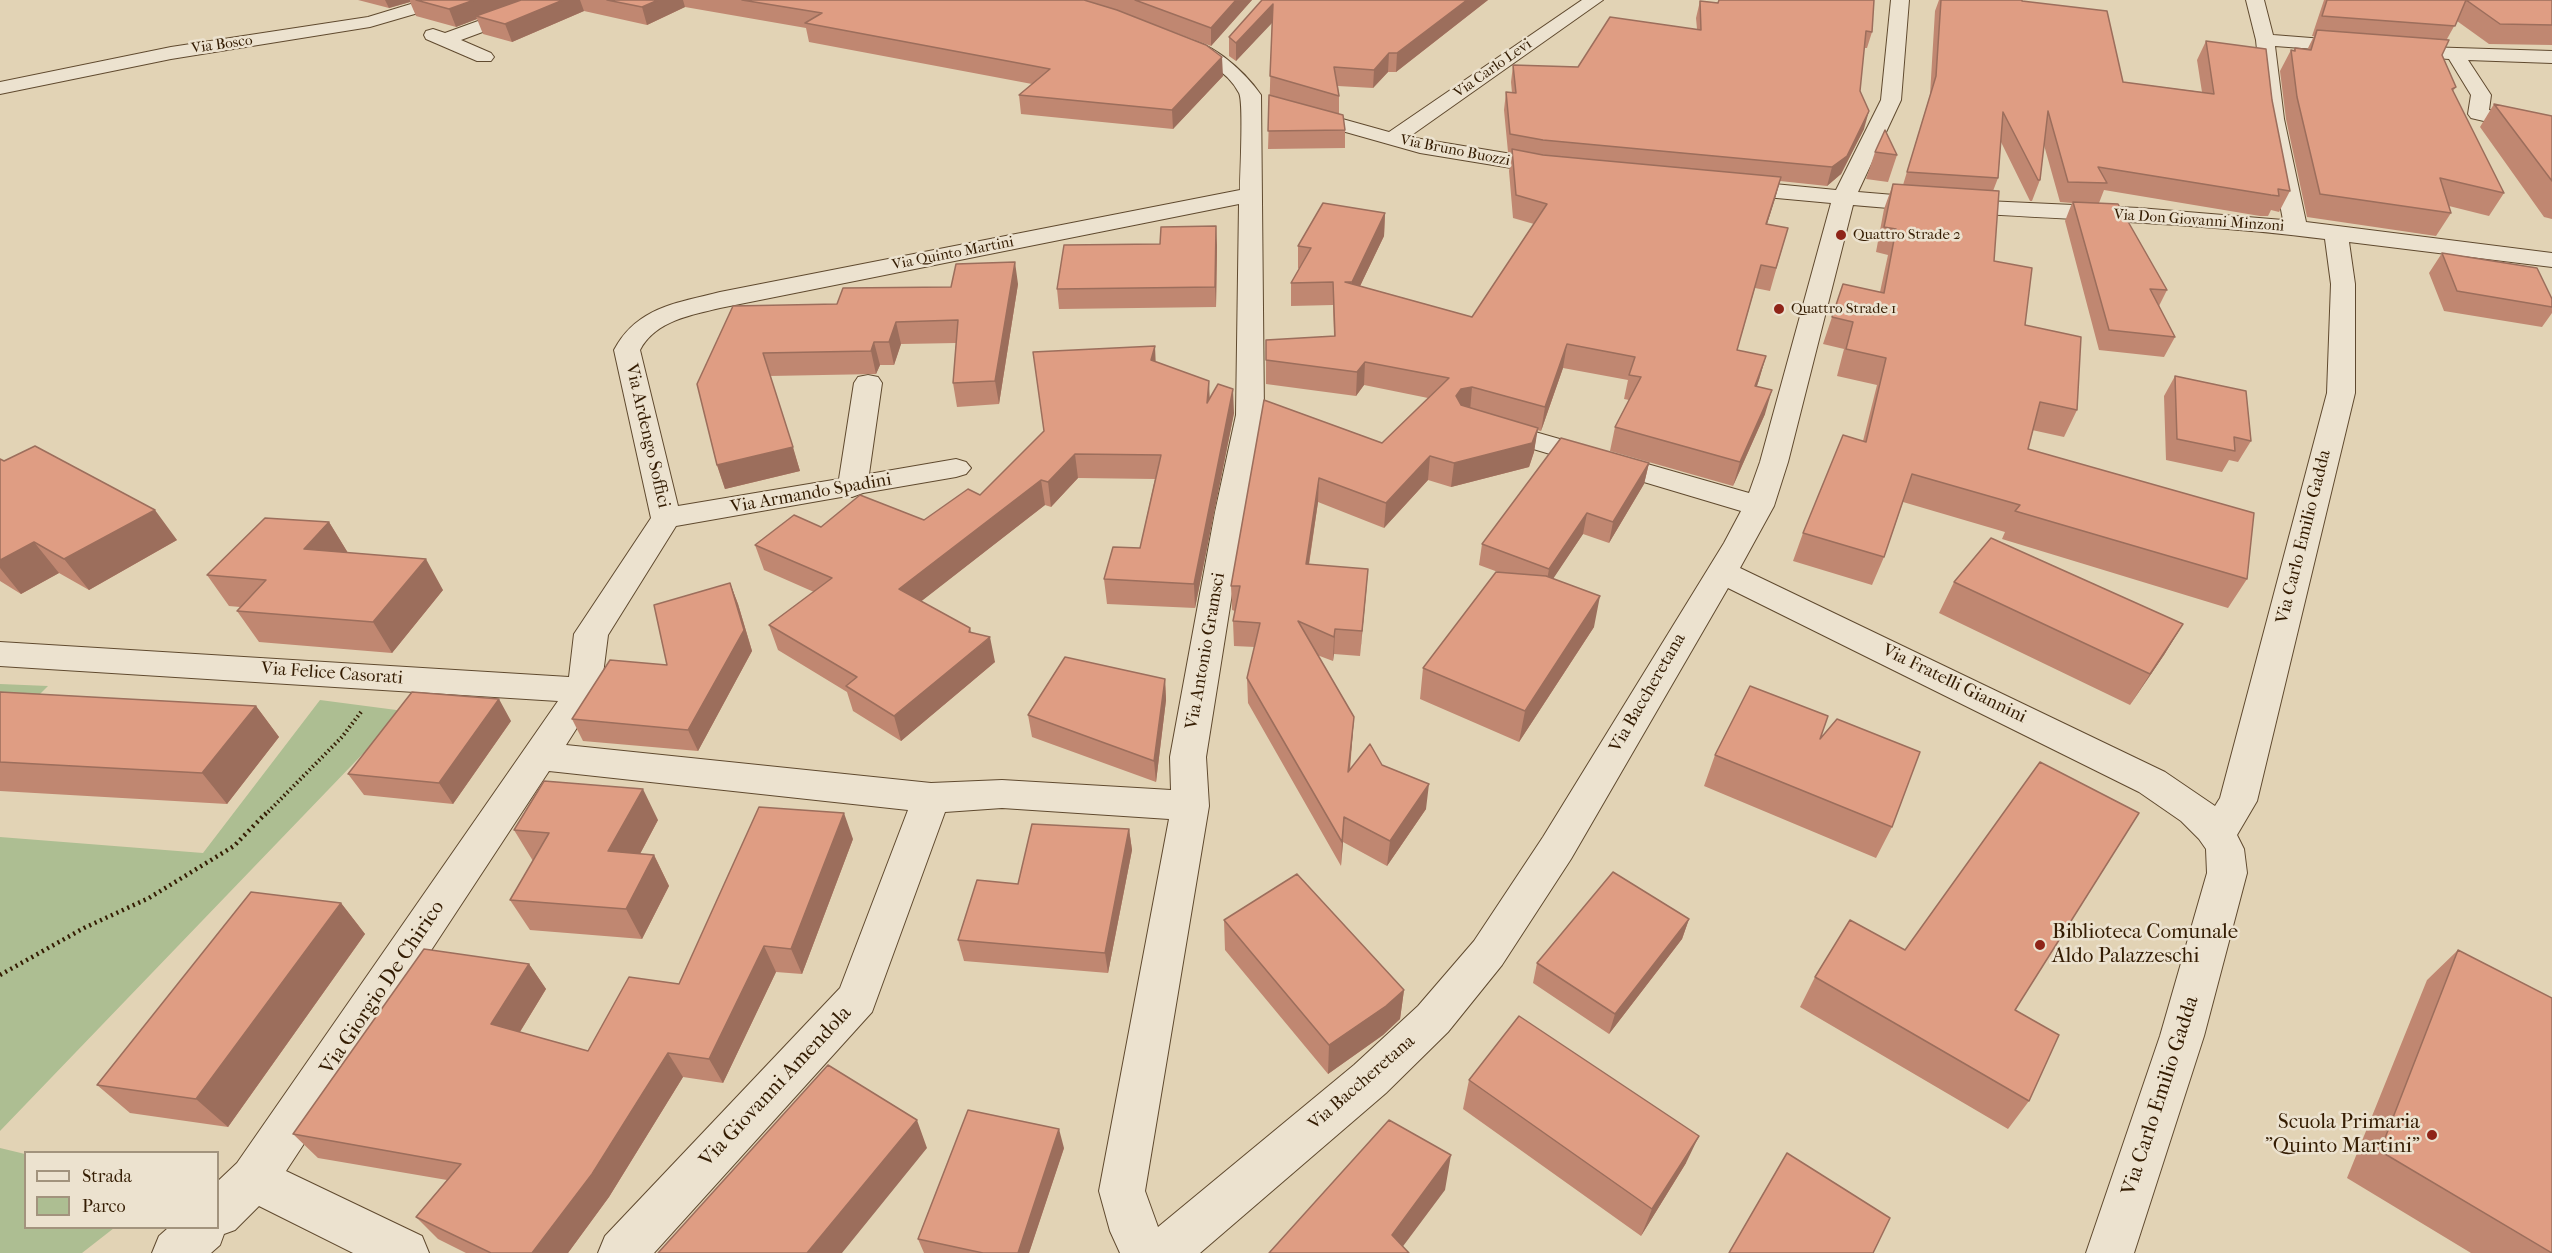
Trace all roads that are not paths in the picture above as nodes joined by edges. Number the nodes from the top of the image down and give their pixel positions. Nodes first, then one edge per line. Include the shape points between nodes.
1 (443, 0) edge
2 (552, 0) edge
3 (1594, 0) edge
4 (1900, 0) edge
5 (2255, 0) edge
6 (391, 16) junction
7 (1167, 38) edge
8 (444, 40) junction
9 (2265, 40) junction
10 (1229, 41) dead end
11 (2455, 54) junction
12 (483, 57) dead end
13 (1215, 57) junction
14 (2552, 57) edge
15 (0, 88) edge
16 (1251, 95) junction
17 (2552, 131) edge
18 (1392, 139) junction
19 (1575, 171) edge
20 (1716, 185) edge
21 (1250, 195) junction
22 (1844, 197) junction
23 (2296, 228) junction
24 (2336, 232) junction
25 (2552, 260) edge
26 (658, 319) joint
27 (868, 383) dead end
28 (1469, 421) edge
29 (956, 468) dead end
30 (852, 488) junction
31 (1759, 506) junction
32 (666, 518) junction
33 (1721, 572) junction
34 (0, 654) edge
35 (584, 690) junction
36 (540, 756) junction
37 (930, 798) junction
38 (2184, 802) joint
39 (1190, 806) junction
40 (2218, 834) junction
41 (254, 1179) junction
42 (219, 1212) edge
43 (201, 1229) edge
44 (176, 1253) edge
45 (405, 1253) edge
46 (622, 1253) edge
47 (1146, 1253) edge
48 (1165, 1253) edge
49 (2110, 1253) edge

1 - 6 street, Via Bosco
2 - 8 street
3 - 18 street, Via Carlo Levi
4 - 22 street, Via Baccheretana via 1891,100
5 - 9 street
6 - 8 street
6 - 15 street, Via Bosco via 171,53
7 - 13 street
8 - 12 street
9 - 11 street
9 - 23 street via 2274,119
10 - 13 street
11 - 14 street
11 - 17 street via 2491,97 2478,114
13 - 16 street via 1241,78
16 - 18 street, Via Bruno Buozzi via 1281,108
16 - 21 street, Via Antonio Gramsci
18 - 19 street, Via Bruno Buozzi via 1420,147
20 - 22 street
21 - 26 street, Via Quinto Martini via 720,300
21 - 39 street, Via Antonio Gramsci via 1250,415 1188,757
22 - 23 street, Via Don Giovanni Minzoni via 1989,210 2139,215
22 - 31 street, Via Baccheretana
23 - 24 street, Via Don Giovanni Minzoni
24 - 25 street, Via Don Giovanni Minzoni
24 - 40 street, Via Carlo Emilio Gadda via 2343,284 2341,393 2238,801
26 - 32 street, Via Ardengo Soffici via 636,332 627,350
27 - 30 street
28 - 31 street
29 - 30 street, Via Armando Spadini
30 - 32 street, Via Armando Spadini
31 - 33 street, Via Baccheretana
32 - 35 street, Via Ardengo Soffici via 591,634
33 - 38 street, Via Fratelli Giannini via 2152,782
33 - 48 street, Via Baccheretana via 1557,848 1488,953 1433,1019 1370,1079
34 - 35 street, Via Felice Casorati
35 - 36 street
36 - 37 street
36 - 41 street, Via Giorgio De Chirico
37 - 39 street via 1002,794
37 - 46 street, Via Giovanni Amendola via 857,999
38 - 40 street, Via Carlo Emilio Gadda
39 - 47 street, Via Antonio Gramsci via 1122,1191 1134,1231
40 - 49 street, Via Carlo Emilio Gadda via 2226,851 2227,873 2182,1036
41 - 42 street, Via Giorgio De Chirico
41 - 45 street
43 - 44 street

